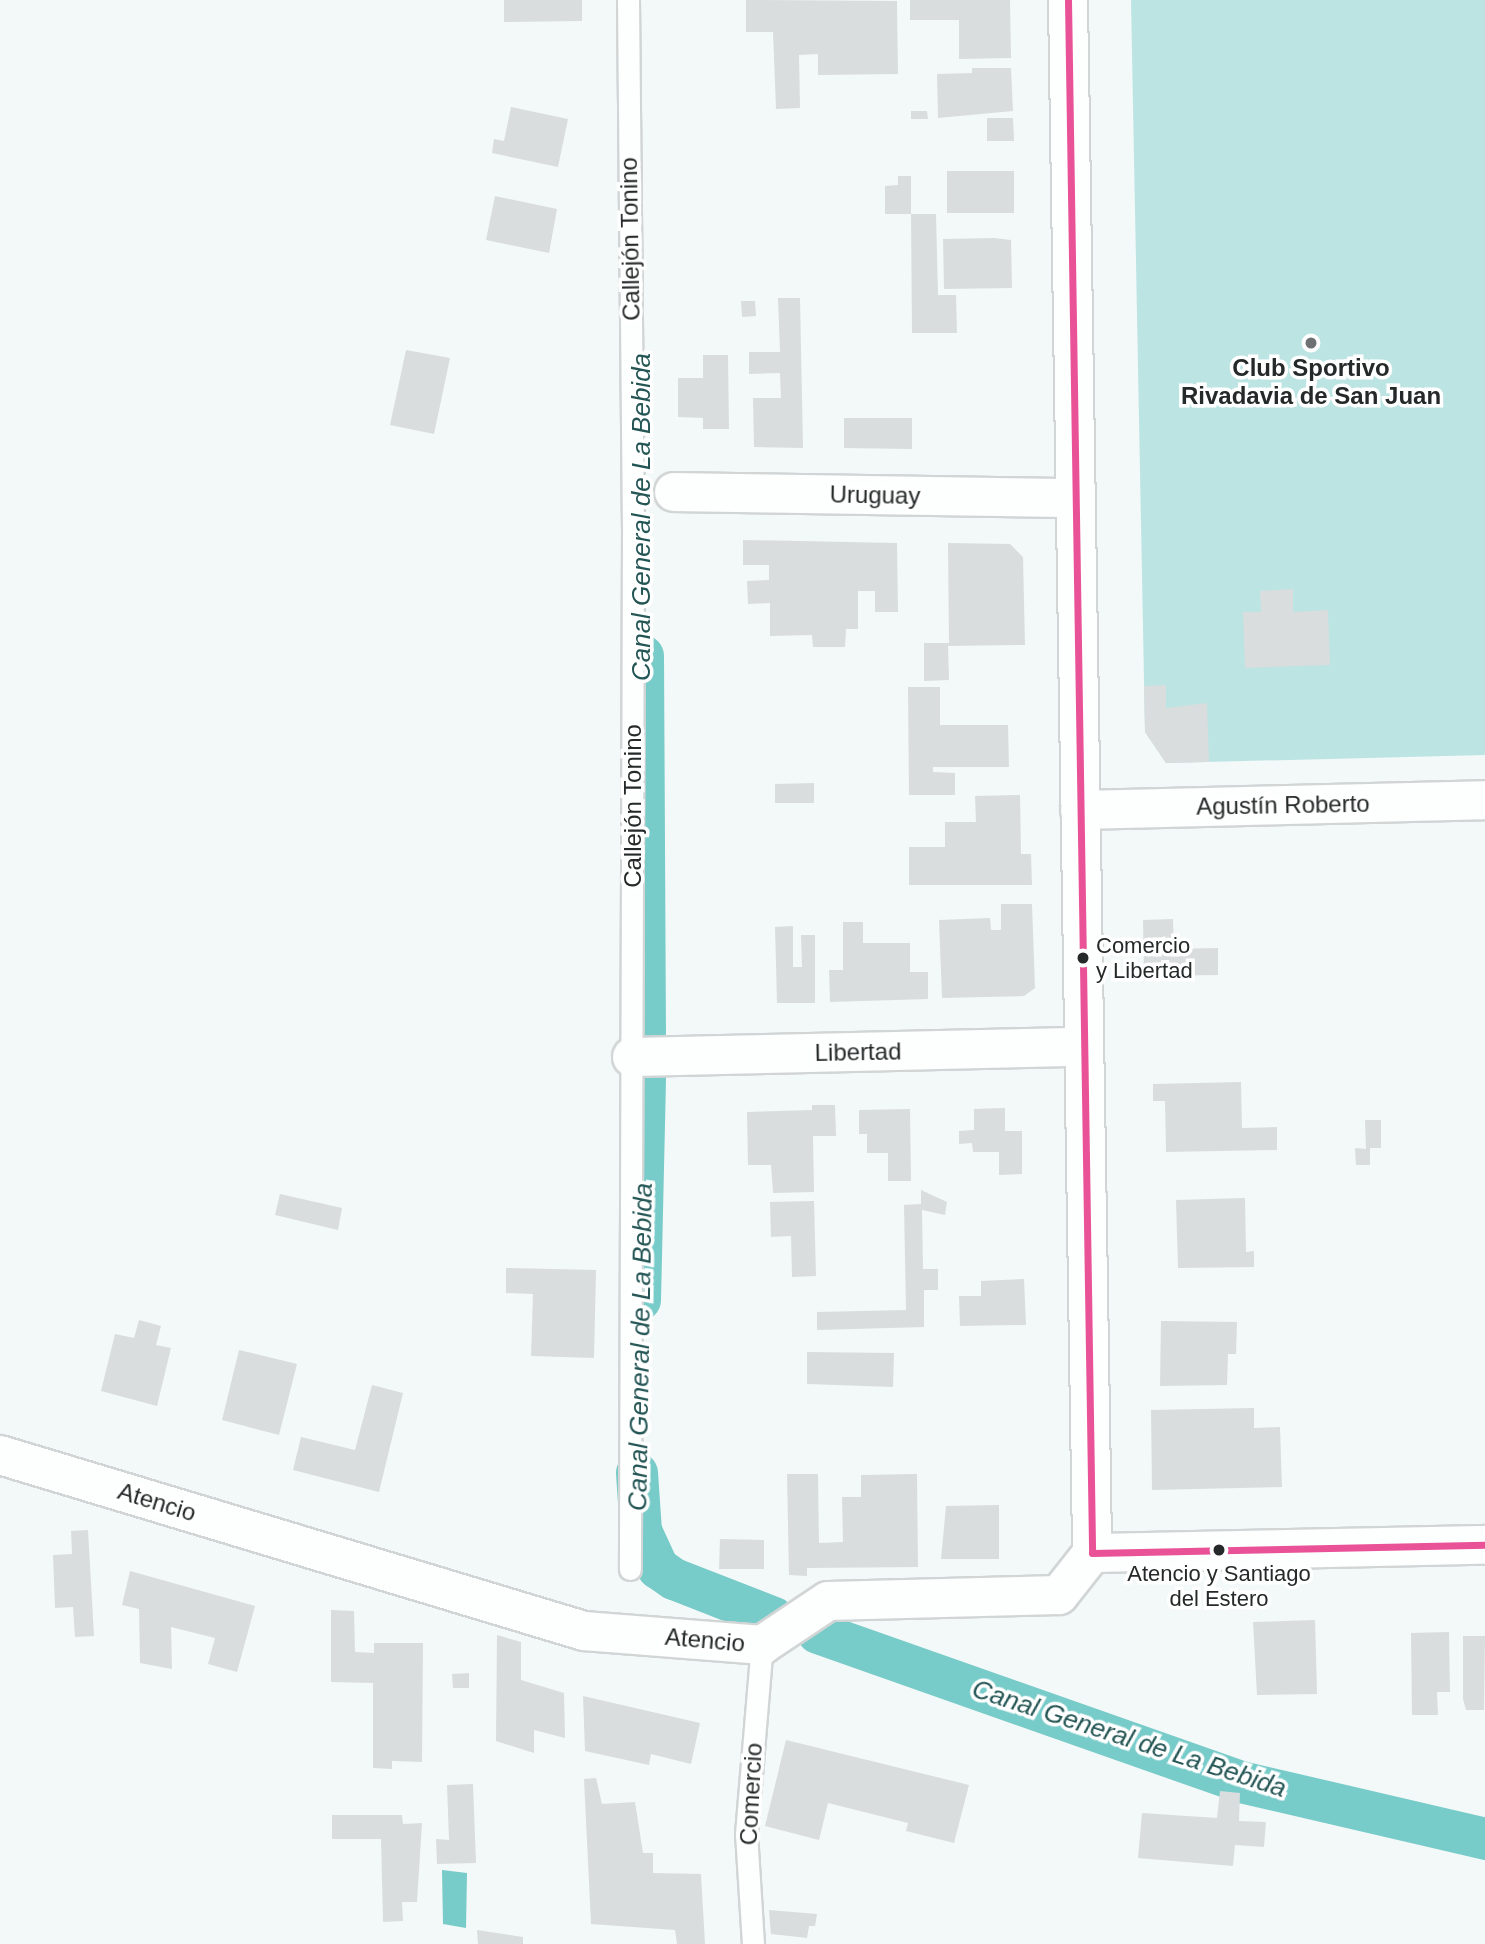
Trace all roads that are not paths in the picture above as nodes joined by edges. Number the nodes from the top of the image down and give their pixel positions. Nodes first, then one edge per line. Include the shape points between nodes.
1 (628, 0) edge
2 (1068, 0) edge
3 (674, 492) dead end
4 (1076, 498) junction
5 (1485, 800) edge
6 (1080, 810) junction
7 (1084, 1047) junction
8 (632, 1057) junction
9 (0, 1455) edge
10 (1485, 1545) edge
11 (1092, 1553) junction
12 (630, 1569) dead end
13 (762, 1645) junction
14 (753, 1944) edge

1 - 8 lane, Callejón Tonino
2 - 4 street
3 - 4 street, Uruguay
4 - 6 street
5 - 6 street, Agustín Roberto
6 - 7 street
7 - 8 street, Libertad
7 - 11 street
8 - 12 lane, Callejón Tonino
9 - 13 street, Atencio via 584,1630
10 - 11 street
11 - 13 street, Atencio via 1059,1595 828,1601
13 - 14 lane, Comercio via 746,1834

